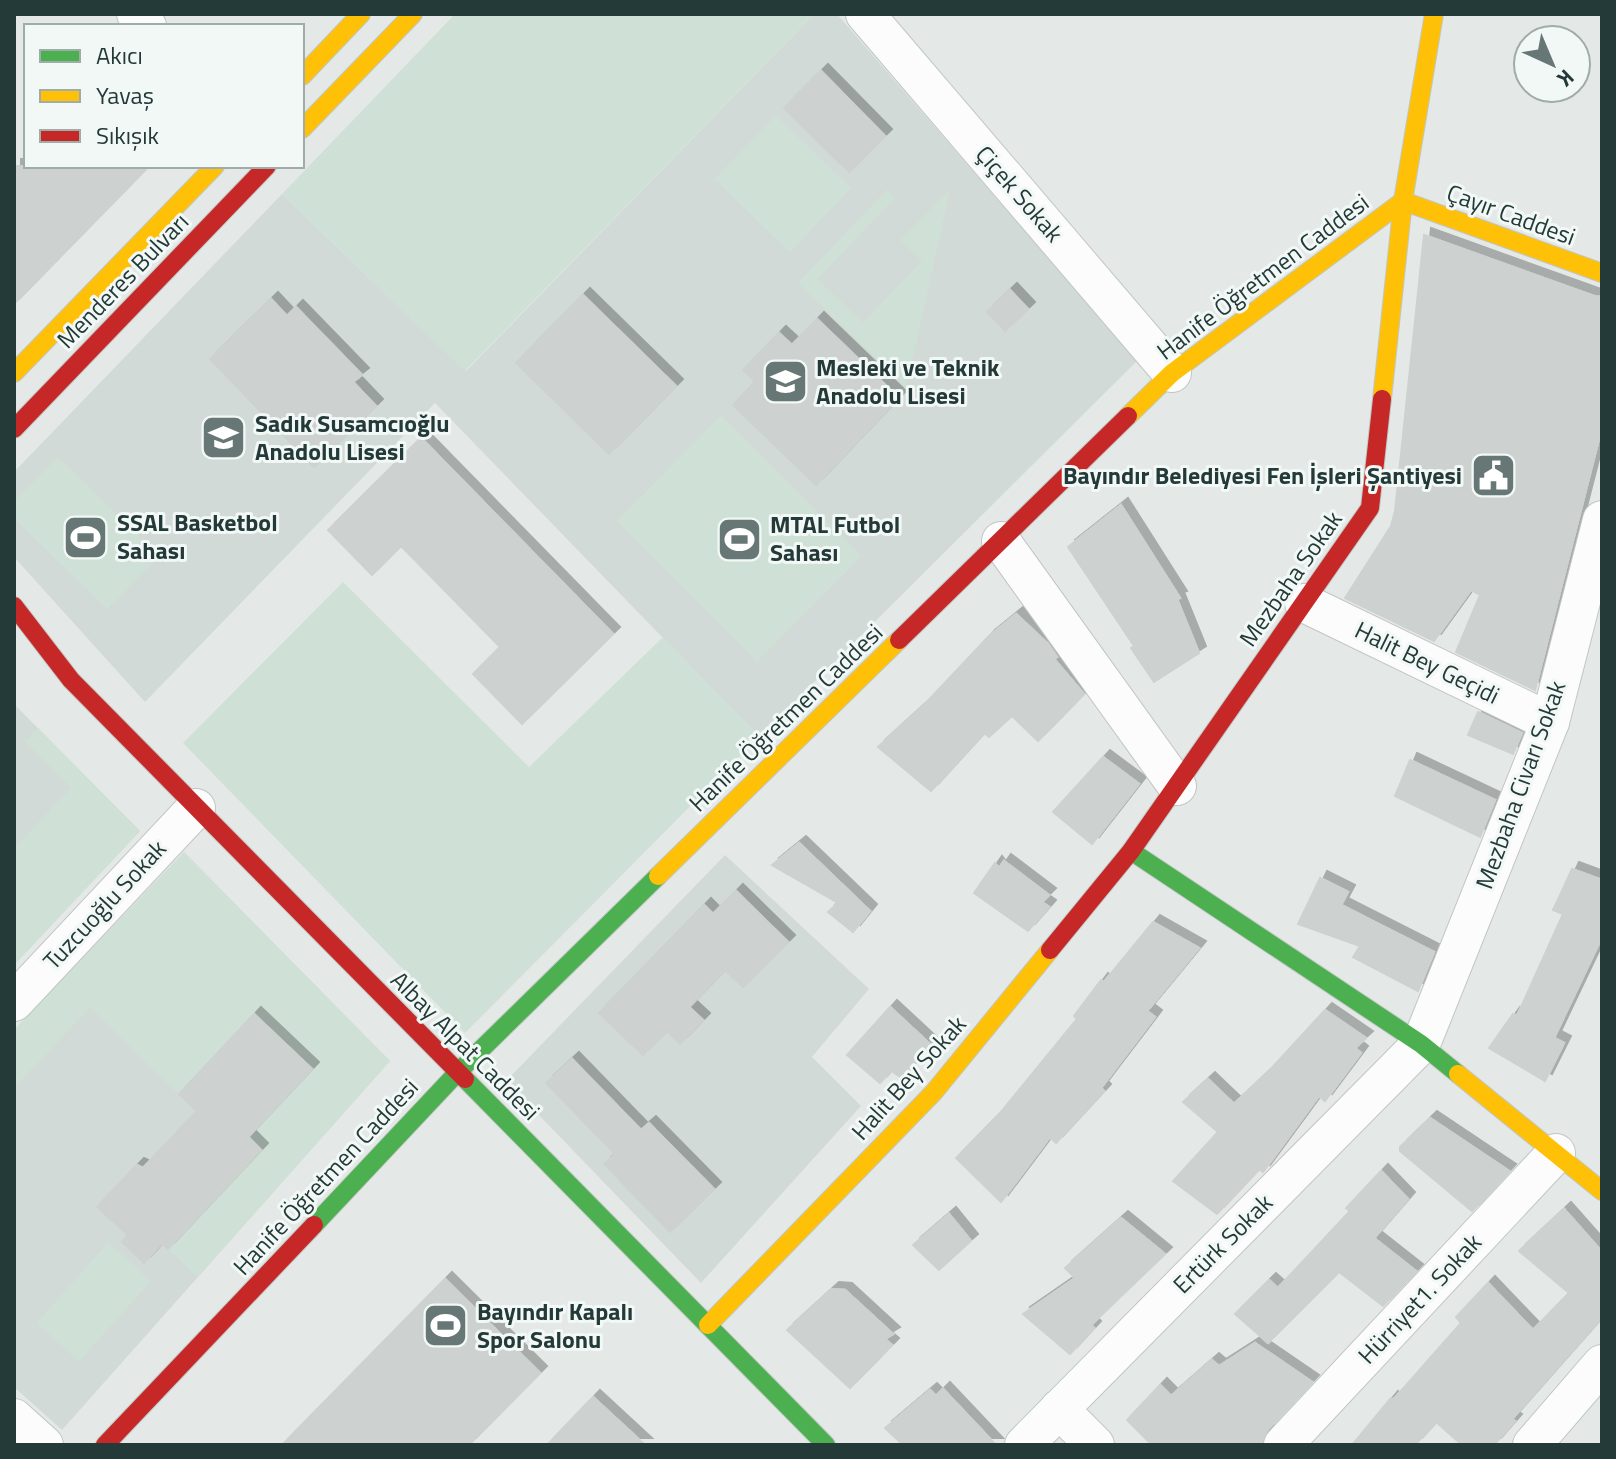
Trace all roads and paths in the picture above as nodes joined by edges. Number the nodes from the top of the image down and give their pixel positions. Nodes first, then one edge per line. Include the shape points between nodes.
1 (361, 14) edge
2 (413, 14) edge
3 (865, 14) edge
4 (1434, 14) edge
5 (304, 74) edge
6 (304, 127) edge
7 (213, 168) edge
8 (265, 168) edge
9 (1403, 201) junction
10 (1602, 273) edge
11 (14, 373) edge
12 (1172, 373) junction
13 (14, 429) edge
14 (1602, 520) edge
15 (1001, 541) junction
16 (1304, 603) junction
17 (14, 606) edge
18 (14, 635) edge
19 (71, 680) junction
20 (1550, 722) junction
21 (1177, 786) junction
22 (196, 808) junction
23 (1131, 851) junction
24 (14, 1002) edge
25 (1421, 1044) junction
26 (457, 1073) junction
27 (1556, 1153) junction
28 (1602, 1191) edge
29 (708, 1325) junction
30 (1602, 1364) edge
31 (1059, 1409) junction
32 (14, 1418) edge
33 (44, 1445) edge
34 (105, 1445) edge
35 (826, 1445) edge
36 (1024, 1445) edge
37 (1095, 1445) edge
38 (1283, 1445) edge
39 (1532, 1445) edge

1 - 5 street
2 - 6 street
3 - 12 street, Çiçek Sokak
4 - 9 street, Hanife Öğretmen Caddesi
7 - 11 street, Menderes Bulvarı
8 - 13 street, Menderes Bulvarı
9 - 10 street, Çayır Caddesi
9 - 12 street, Hanife Öğretmen Caddesi
9 - 16 street, Mezbaha Sokak via 1370,508
12 - 15 street, Hanife Öğretmen Caddesi
14 - 20 street, Mezbaha Civarı Sokak
15 - 21 street
15 - 26 street, Hanife Öğretmen Caddesi
16 - 20 street, Halit Bey Geçidi
16 - 21 street, Mezbaha Sokak
17 - 19 street, Albay Alpat Caddesi
18 - 19 street, Albay Alpat Caddesi
19 - 22 street, Albay Alpat Caddesi
20 - 25 street, Mezbaha Civarı Sokak
21 - 23 street, Mezbaha Sokak
22 - 24 street, Tuzcuoğlu Sokak
22 - 26 street, Albay Alpat Caddesi
23 - 25 street
23 - 29 street, Halit Bey Sokak via 934,1092
25 - 27 street
25 - 31 street, Ertürk Sokak
26 - 29 street, Albay Alpat Caddesi
26 - 34 street, Hanife Öğretmen Caddesi
27 - 28 street
27 - 38 street, Hürriyet1. Sokak
29 - 35 street, Albay Alpat Caddesi
30 - 39 street
31 - 36 street, Ertürk Sokak
31 - 37 street
32 - 33 street

